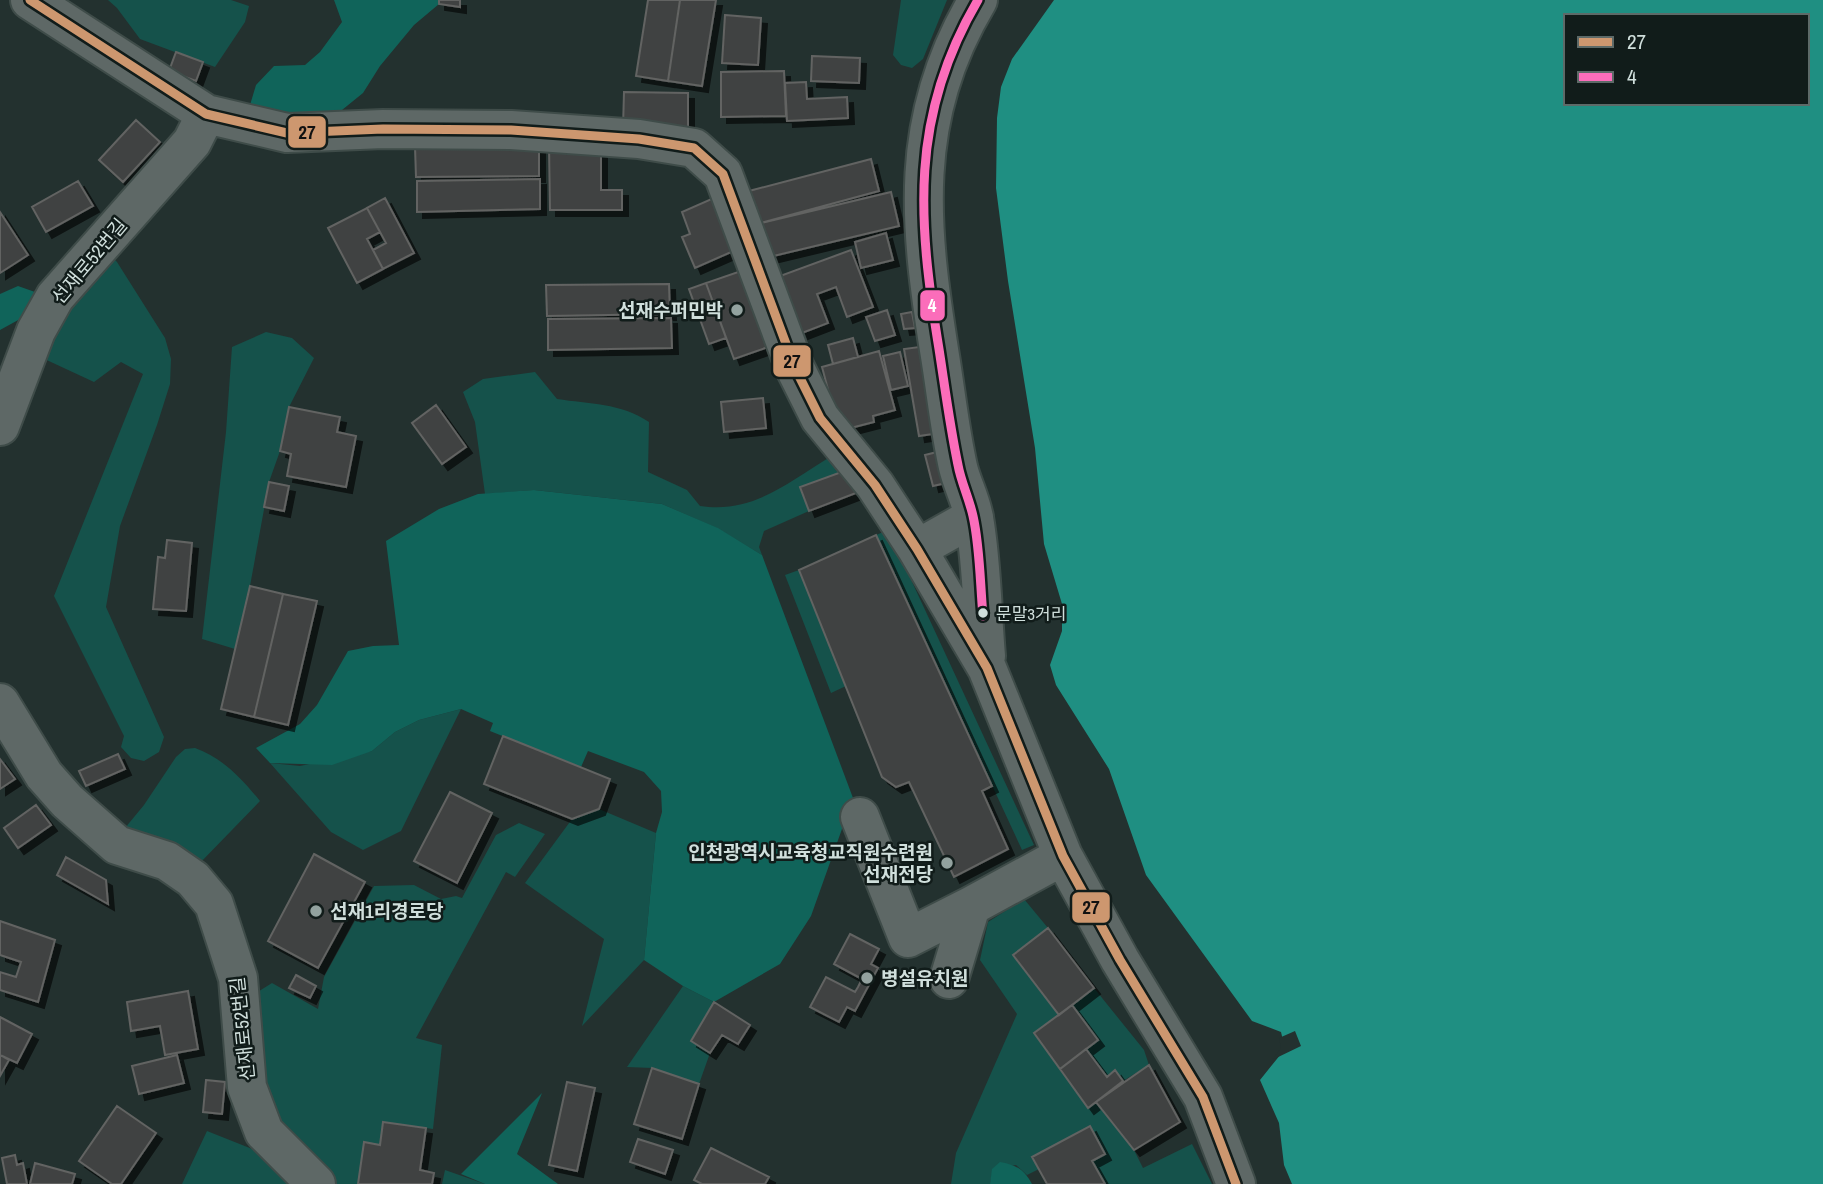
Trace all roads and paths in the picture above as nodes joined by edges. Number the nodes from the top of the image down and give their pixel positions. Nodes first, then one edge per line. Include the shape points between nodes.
1 (30, 0) edge
2 (978, 0) edge
3 (206, 114) junction
4 (0, 426) edge
5 (974, 517) junction
6 (918, 549) junction
7 (988, 668) junction
8 (0, 703) edge
9 (860, 817) dead end
10 (1063, 856) junction
11 (971, 906) junction
12 (949, 979) dead end
13 (316, 1184) edge
14 (1236, 1184) edge

1 - 3 street
2 - 5 street via 958,35 939,85 927,137 923,206 927,274 958,468
3 - 4 street, 선재로52번길 via 192,142 55,297 36,331
3 - 6 street via 286,133 511,130 639,139 694,148 723,174 795,368 820,418 875,485
5 - 6 street
5 - 7 street
6 - 7 street
7 - 10 street
8 - 13 street, 선재로52번길 via 44,775 66,801 117,845 176,867 214,904 238,978 251,1098 264,1132
9 - 11 street via 908,938
10 - 11 street
10 - 14 street via 1203,1097
11 - 12 street

